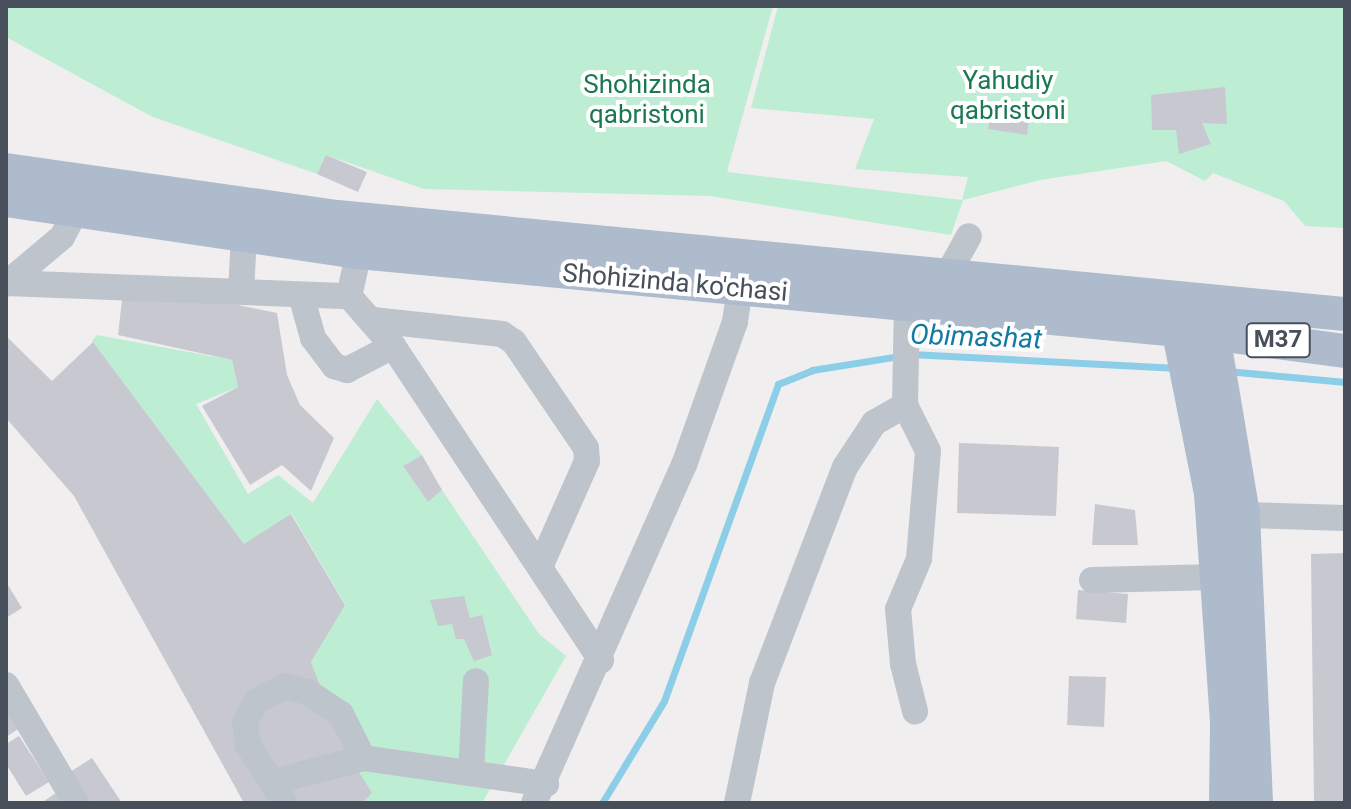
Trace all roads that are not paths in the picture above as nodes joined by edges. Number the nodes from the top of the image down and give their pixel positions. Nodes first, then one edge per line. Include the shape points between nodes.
1 (6, 170) edge
2 (6, 200) edge
3 (76, 211) junction
4 (244, 235) junction
5 (969, 236) dead end
6 (359, 252) junction
7 (745, 255) junction
8 (948, 274) junction
9 (7, 283) edge
10 (739, 288) junction
11 (241, 292) junction
12 (301, 295) junction
13 (1173, 295) junction
14 (349, 296) junction
15 (1209, 298) junction
16 (907, 304) junction
17 (1345, 314) edge
18 (373, 320) junction
19 (1194, 331) junction
20 (393, 346) junction
21 (1345, 351) edge
22 (904, 397) junction
23 (1243, 515) junction
24 (1345, 518) edge
25 (540, 567) junction
26 (1217, 577) junction
27 (1092, 580) dead end
28 (601, 660) junction
29 (476, 681) dead end
30 (6, 685) edge
31 (915, 711) dead end
32 (363, 758) junction
33 (471, 772) junction
34 (279, 792) edge
35 (540, 794) edge
36 (76, 803) edge
37 (737, 803) edge
38 (1226, 803) edge
39 (1256, 803) edge

1 - 7 main road, Shohizinda ko'chasi via 337,217
2 - 3 main road, Shohizinda ko'chasi
3 - 4 main road, Shohizinda ko'chasi
3 - 9 street via 62,237
4 - 6 main road, Shohizinda ko'chasi
4 - 11 street
5 - 8 street
6 - 10 main road, Shohizinda ko'chasi
6 - 14 street
7 - 8 main road, Shohizinda ko'chasi
7 - 10 street
8 - 13 main road, Shohizinda ko'chasi
9 - 11 street
10 - 16 main road, Shohizinda ko'chasi
10 - 28 street via 735,322 684,465
11 - 12 street
12 - 14 street
12 - 20 street via 313,338 334,366 347,370
13 - 15 main road, Shohizinda ko'chasi / M37
13 - 19 main road
14 - 18 street
15 - 17 main road, Shohizinda ko'chasi / M37
15 - 19 main road
16 - 19 main road, Shohizinda ko'chasi
16 - 22 street
18 - 20 street
18 - 25 street via 502,334 514,342 586,448 587,461
19 - 21 main road, Shohizinda ko'chasi / M37
19 - 23 main road
19 - 26 main road
20 - 25 street
22 - 31 street via 928,451 919,559 898,609 903,664
22 - 37 street via 874,423 845,467 762,683
23 - 24 street
23 - 39 main road
25 - 28 street
26 - 27 street
26 - 38 main road
28 - 35 street
29 - 33 street
30 - 36 street
32 - 33 street
32 - 34 street
32 - 34 street via 341,714 308,692 285,686 256,702 245,722 248,745
33 - 35 street

